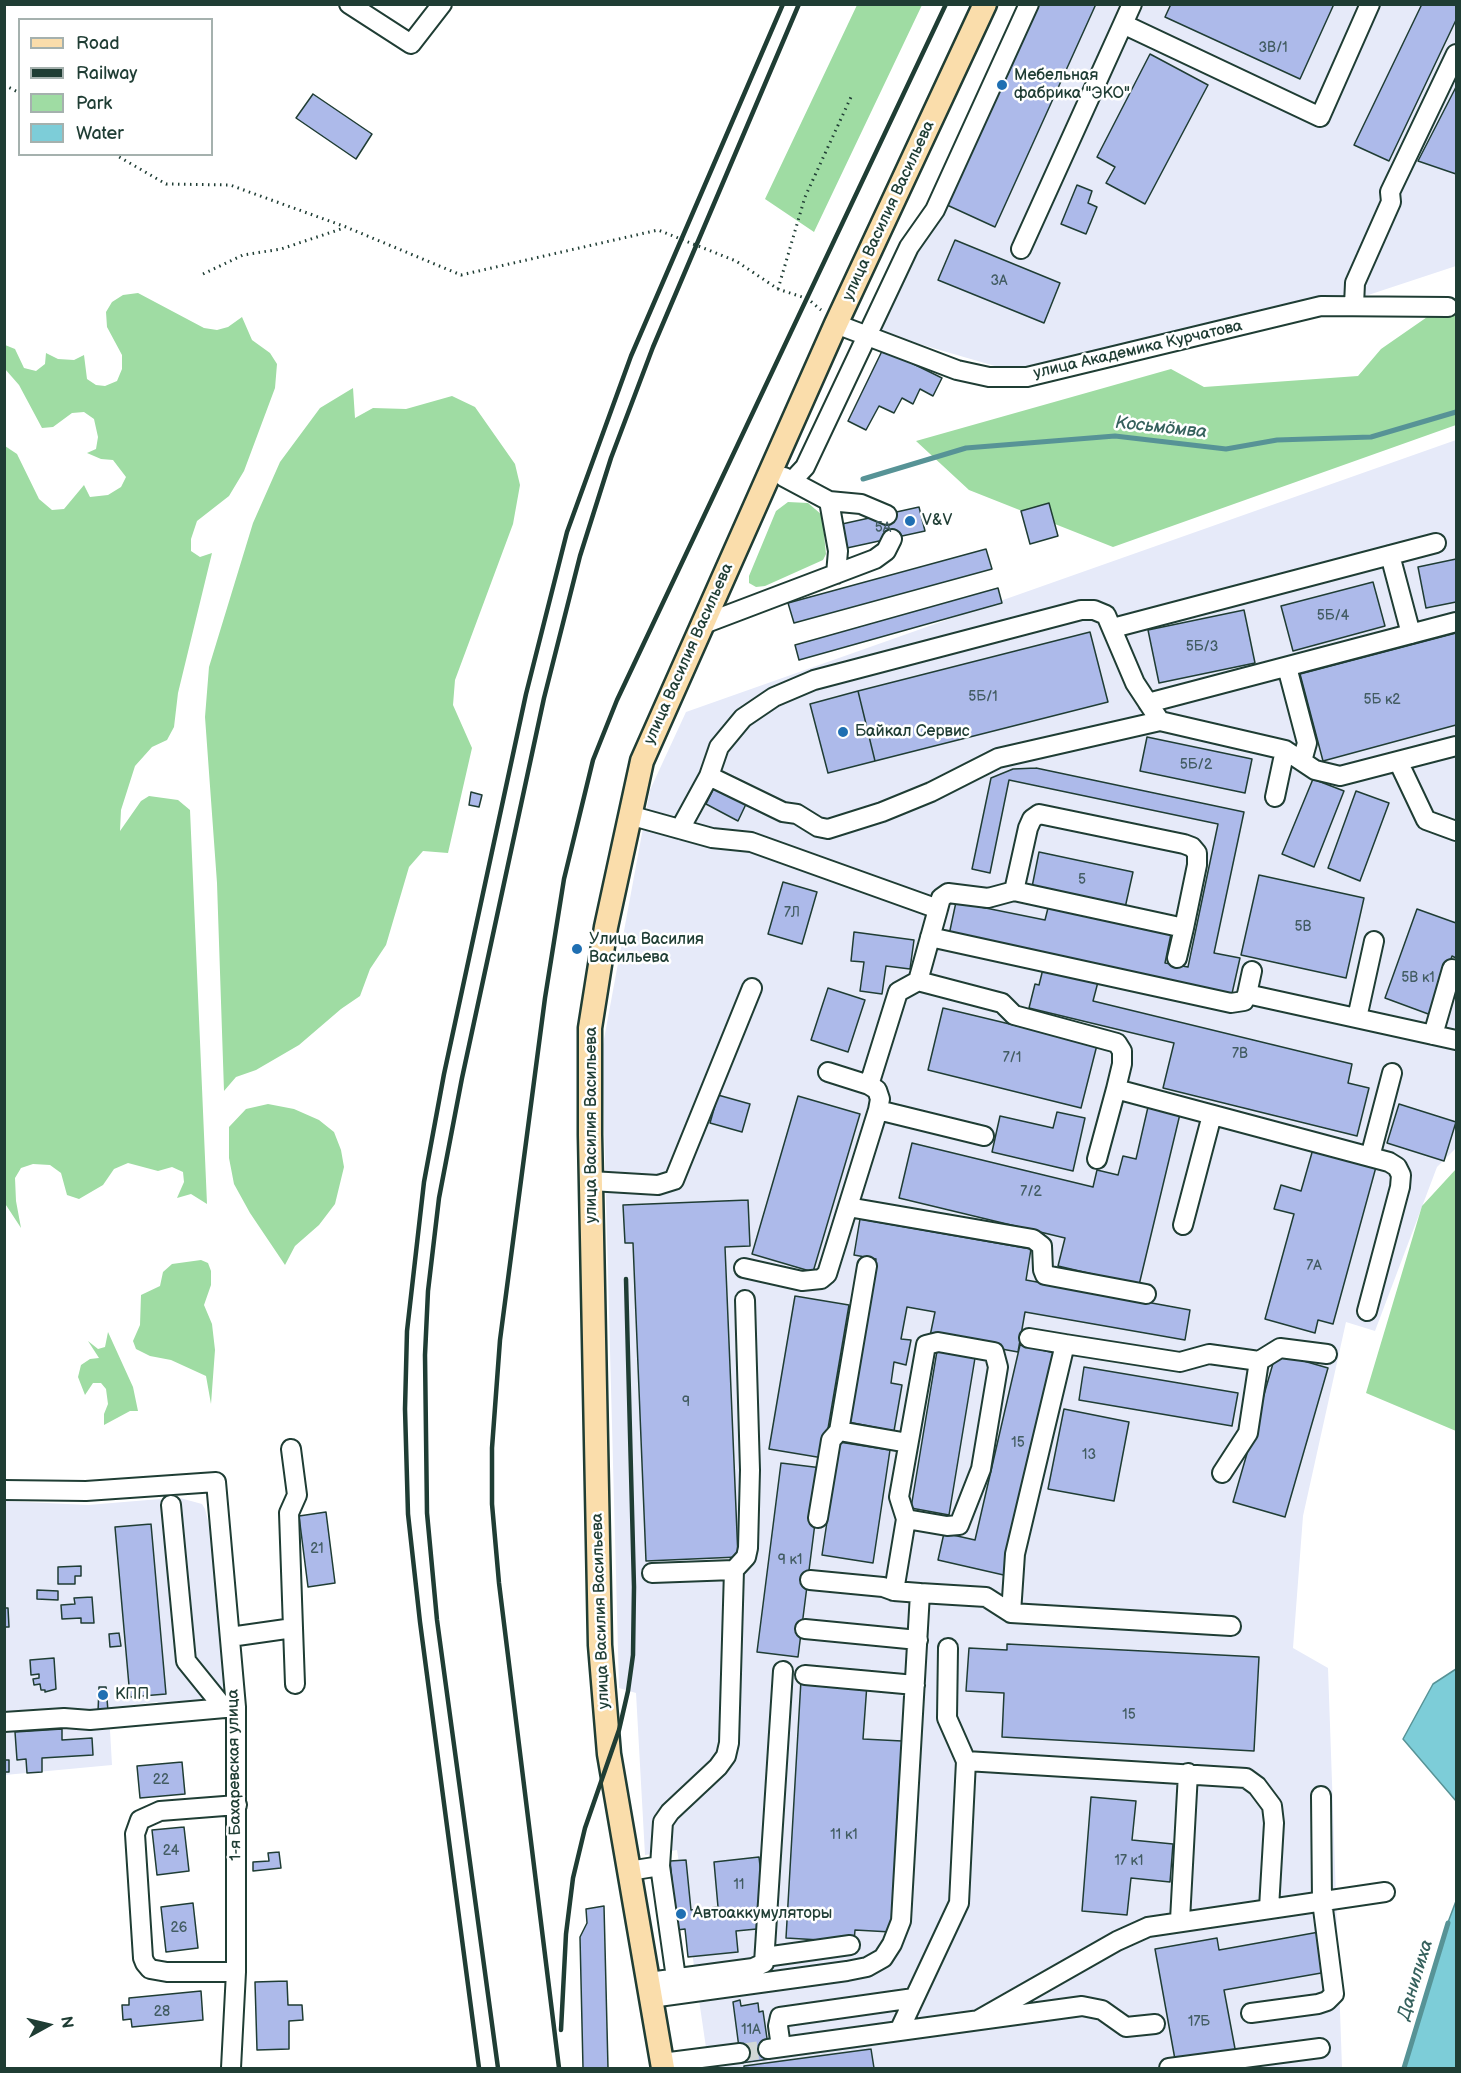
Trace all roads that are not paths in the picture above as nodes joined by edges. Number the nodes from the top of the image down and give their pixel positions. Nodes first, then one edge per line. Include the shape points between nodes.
1 (349, 4) edge
2 (442, 4) edge
3 (985, 4) edge
4 (1029, 4) edge
5 (1132, 4) edge
6 (1370, 4) edge
7 (1123, 24) junction
8 (1456, 54) edge
9 (1021, 249) dead end
10 (1354, 305) junction
11 (1448, 307) dead end
12 (836, 324) junction
13 (867, 336) junction
14 (772, 471) junction
15 (792, 481) junction
16 (829, 501) junction
17 (887, 515) dead end
18 (892, 539) dead end
19 (1436, 543) dead end
20 (1390, 555) junction
21 (836, 574) junction
22 (1456, 622) edge
23 (701, 624) junction
24 (1113, 628) junction
25 (1411, 634) junction
26 (1287, 667) junction
27 (1148, 703) junction
28 (1160, 721) junction
29 (1456, 746) edge
30 (1285, 750) junction
31 (1302, 761) junction
32 (1398, 761) junction
33 (709, 776) junction
34 (1275, 797) dead end
35 (629, 815) junction
36 (680, 829) junction
37 (1456, 831) edge
38 (1014, 891) junction
39 (938, 909) junction
40 (1184, 928) junction
41 (930, 937) junction
42 (1374, 940) dead end
43 (1177, 958) dead end
44 (1452, 969) dead end
45 (1252, 971) dead end
46 (918, 981) junction
47 (752, 988) dead end
48 (1247, 994) junction
49 (1450, 1000) edge
50 (1357, 1018) junction
51 (1433, 1035) junction
52 (1456, 1040) edge
53 (828, 1072) dead end
54 (1392, 1073) dead end
55 (869, 1085) junction
56 (1116, 1089) junction
57 (878, 1110) junction
58 (1212, 1115) junction
59 (984, 1136) dead end
60 (1370, 1157) junction
61 (1097, 1159) dead end
62 (591, 1181) junction
63 (848, 1207) junction
64 (1183, 1225) dead end
65 (867, 1266) dead end
66 (744, 1268) dead end
67 (1146, 1293) dead end
68 (745, 1300) dead end
69 (1367, 1311) dead end
70 (1029, 1338) dead end
71 (1065, 1344) junction
72 (1327, 1354) dead end
73 (1259, 1361) junction
74 (839, 1431) junction
75 (908, 1443) junction
76 (291, 1449) dead end
77 (1222, 1473) dead end
78 (4, 1490) edge
79 (171, 1505) dead end
80 (818, 1518) dead end
81 (906, 1519) junction
82 (734, 1570) junction
83 (652, 1573) dead end
84 (810, 1580) dead end
85 (894, 1591) junction
86 (921, 1593) junction
87 (1011, 1613) junction
88 (1231, 1626) dead end
89 (293, 1628) junction
90 (805, 1629) dead end
91 (230, 1637) junction
92 (918, 1640) junction
93 (948, 1648) dead end
94 (783, 1671) dead end
95 (805, 1675) dead end
96 (296, 1684) dead end
97 (915, 1685) junction
98 (230, 1707) junction
99 (4, 1722) edge
100 (966, 1761) junction
101 (1188, 1773) junction
102 (1321, 1796) dead end
103 (237, 1805) junction
104 (660, 1866) junction
105 (629, 1871) junction
106 (1385, 1892) dead end
107 (1322, 1901) junction
108 (1269, 1908) junction
109 (1180, 1920) junction
110 (850, 1945) dead end
111 (765, 1956) junction
112 (236, 1972) junction
113 (676, 1978) junction
114 (650, 1990) junction
115 (914, 1998) junction
116 (1251, 2013) dead end
117 (978, 2020) junction
118 (1155, 2024) dead end
119 (899, 2031) junction
120 (1320, 2048) dead end
121 (740, 2053) tunnel mouth
122 (662, 2066) edge
123 (231, 2068) edge
124 (1169, 2068) edge

1 - 2 street via 411,44
3 - 12 main road, улица Василия Васильева
4 - 13 street via 935,210 909,247
5 - 7 street
6 - 7 street via 1320,117
7 - 9 street
8 - 10 street via 1390,192 1391,202 1355,283
10 - 11 street, улица Академика Курчатова
10 - 13 street, улица Академика Курчатова via 1321,306 1027,377 989,377 957,370
12 - 13 street, улица Академика Курчатова
12 - 14 main road, улица Василия Васильева
13 - 15 street via 805,467
14 - 15 street
14 - 23 main road, улица Василия Васильева
15 - 16 street
16 - 17 street via 861,504
16 - 21 street via 838,551
18 - 21 street via 876,559
19 - 20 street
20 - 24 street
20 - 25 street
21 - 23 street
22 - 25 street
23 - 35 main road, улица Василия Васильева via 642,761
24 - 27 street via 1135,683
24 - 33 street via 1106,615 1081,610 814,680 774,697 743,718 719,747
25 - 26 street
26 - 27 street
26 - 31 street via 1307,743
27 - 28 street
28 - 30 street
28 - 33 street via 998,758 931,792 828,829 818,828 797,814 783,813
29 - 32 street
30 - 31 street
30 - 34 street
31 - 32 street via 1316,770 1340,776
32 - 37 street via 1426,820
33 - 36 street
35 - 36 street
35 - 62 main road, улица Василия Васильева via 590,1028
36 - 39 street via 712,838 751,842
38 - 39 street via 988,898 948,892
38 - 40 street
38 - 40 street via 1028,828 1039,814 1173,842 1192,847 1197,853
39 - 41 street
40 - 43 street
41 - 46 street
41 - 48 street via 1231,1003 1244,1000
42 - 50 street
44 - 49 street
45 - 48 street
46 - 55 street via 898,992
46 - 56 street via 1002,1003 1014,1015 1117,1043 1122,1051 1122,1064
47 - 62 street via 674,1180 657,1185
48 - 50 street
49 - 51 street
50 - 51 street
51 - 52 street
53 - 55 street
54 - 60 street
55 - 57 street via 877,1090
56 - 58 street
56 - 61 street
57 - 59 street
57 - 63 street
58 - 60 street
58 - 64 street
60 - 69 street via 1389,1162 1401,1175
62 - 105 main road, улица Василия Васильева via 600,1645 609,1754
63 - 66 street via 827,1274 821,1279 802,1281
63 - 67 street via 1033,1239 1042,1246 1046,1275
65 - 74 street
68 - 82 street via 748,1548 746,1557
70 - 71 street
71 - 73 street via 1167,1361 1180,1362 1209,1354
71 - 87 street via 1015,1554
72 - 73 street via 1280,1348
73 - 77 street via 1248,1433
74 - 75 street
74 - 80 street via 831,1440
75 - 81 street via 899,1497
75 - 81 street via 926,1345 938,1342 994,1352 998,1367 981,1469 959,1525
76 - 89 street via 297,1495 289,1513
78 - 91 street, 1-я Бахаревская улица via 86,1491 216,1482
79 - 98 street via 186,1661
81 - 85 street
82 - 83 street
82 - 104 street via 726,1756 663,1822
84 - 85 street
85 - 86 street
86 - 87 street via 986,1597
86 - 92 street
87 - 88 street
89 - 91 street
89 - 96 street
90 - 92 street
91 - 98 street, 1-я Бахаревская улица
92 - 97 street
93 - 100 street via 946,1718
94 - 111 street
95 - 97 street
97 - 114 street via 901,1921 883,1958 867,1967 847,1971
98 - 99 street via 90,1720
98 - 103 street, 1-я Бахаревская улица
100 - 101 street
100 - 115 street via 959,1902
101 - 108 street via 1246,1778 1272,1806
101 - 109 street
102 - 107 street
103 - 112 street, 1-я Бахаревская улица
103 - 112 street via 160,1811 140,1820 135,1834 146,1964 150,1969 166,1972
104 - 105 street
104 - 113 street
105 - 114 main road, улица Василия Васильева
106 - 107 street
107 - 108 street
107 - 116 street via 1334,1995 1318,2004
108 - 109 street
109 - 117 street via 1148,1927 1117,1941
110 - 111 street
111 - 113 street via 759,1966
112 - 123 street, 1-я Бахаревская улица
113 - 114 street
114 - 122 main road, улица Василия Васильева
115 - 119 street
115 - 119 street via 780,2017 775,2048
117 - 118 street via 1093,2006 1126,2027
117 - 119 street
120 - 124 street
121 - 122 street

